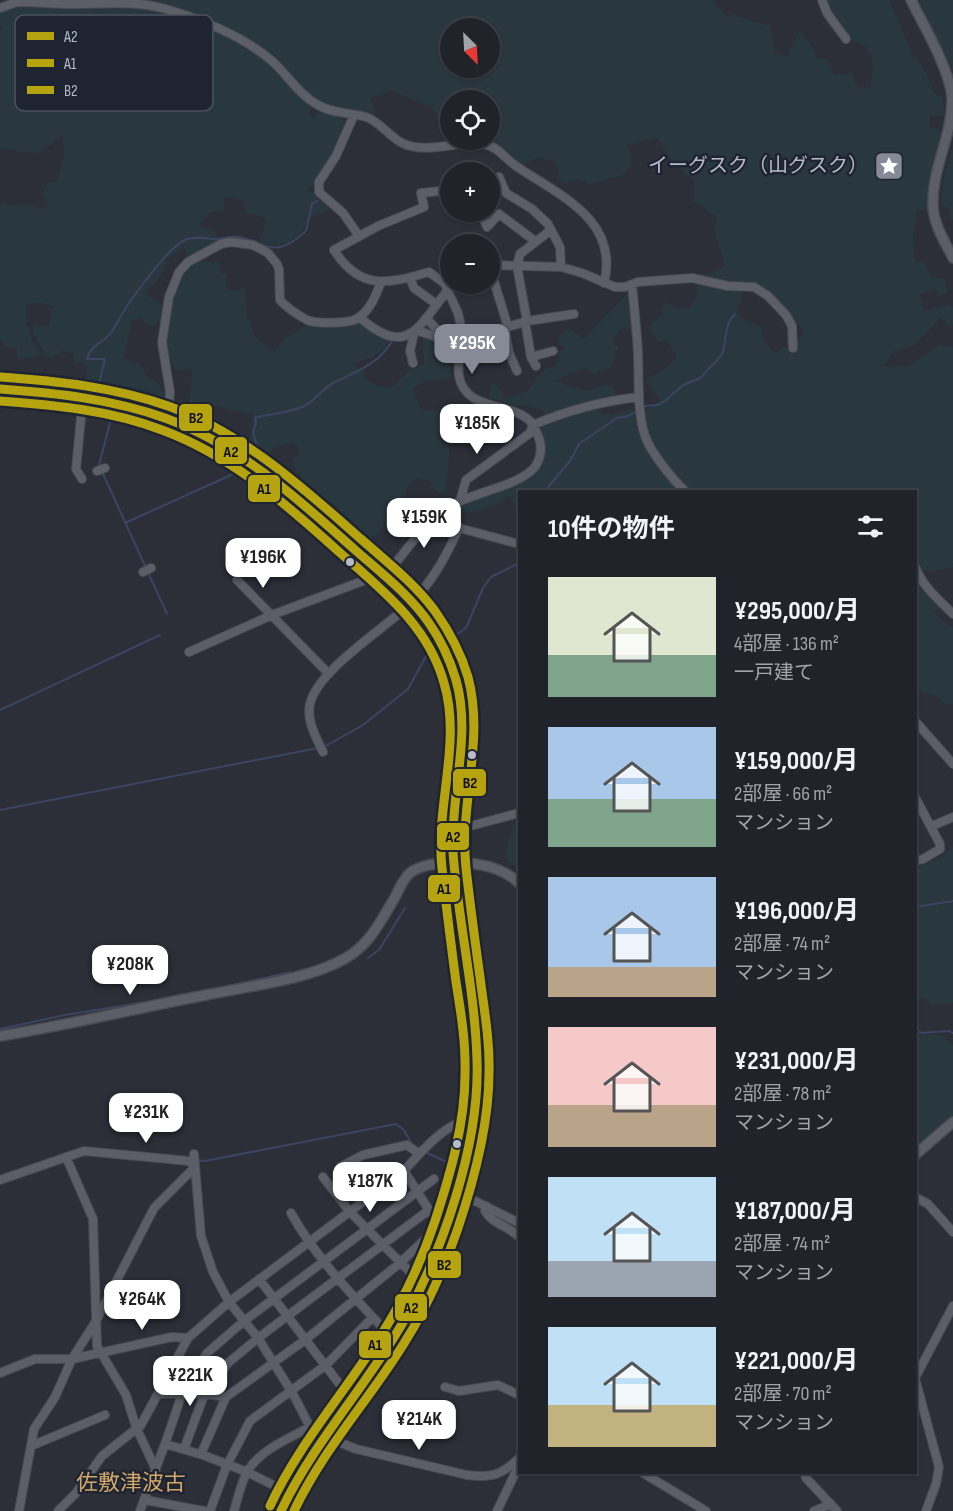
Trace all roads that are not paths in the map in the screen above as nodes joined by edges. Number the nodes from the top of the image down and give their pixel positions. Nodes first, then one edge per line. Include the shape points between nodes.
1 (822, 0) edge
2 (911, 0) edge
3 (0, 8) edge
4 (181, 15) edge
5 (213, 28) edge
6 (846, 39) dead end
7 (354, 116) junction
8 (500, 179) edge
9 (440, 191) edge
10 (500, 215) edge
11 (551, 231) junction
12 (359, 236) junction
13 (535, 241) junction
14 (953, 258) edge
15 (517, 266) junction
16 (561, 267) junction
17 (410, 278) junction
18 (440, 279) edge
19 (381, 282) junction
20 (604, 283) junction
21 (632, 285) junction
22 (440, 294) edge
23 (451, 294) edge
24 (434, 303) junction
25 (574, 314) dead end
26 (359, 317) junction
27 (426, 318) junction
28 (526, 321) junction
29 (506, 327) junction
30 (415, 331) junction
31 (463, 336) junction
32 (446, 339) junction
33 (462, 346) junction
34 (793, 348) dead end
35 (553, 351) dead end
36 (531, 357) junction
37 (413, 363) dead end
38 (537, 366) dead end
39 (517, 371) dead end
40 (0, 389) edge
41 (83, 397) junction
42 (640, 404) junction
43 (168, 419) junction
44 (533, 426) junction
45 (82, 478) dead end
46 (684, 490) edge
47 (460, 501) junction
48 (448, 507) junction
49 (459, 528) junction
50 (518, 544) edge
51 (917, 571) edge
52 (382, 573) junction
53 (237, 580) dead end
54 (412, 602) junction
55 (953, 614) edge
56 (272, 615) junction
57 (189, 652) dead end
58 (329, 674) junction
59 (917, 724) edge
60 (321, 749) dead end
61 (953, 764) edge
62 (917, 800) edge
63 (518, 813) edge
64 (953, 817) edge
65 (932, 826) junction
66 (452, 831) junction
67 (917, 860) edge
68 (453, 863) junction
69 (518, 882) edge
70 (0, 1036) edge
71 (472, 1120) junction
72 (953, 1122) edge
73 (418, 1153) junction
74 (917, 1153) edge
75 (194, 1154) dead end
76 (66, 1157) junction
77 (195, 1167) junction
78 (340, 1167) dead end
79 (405, 1171) junction
80 (323, 1177) dead end
81 (434, 1179) dead end
82 (0, 1180) edge
83 (417, 1191) junction
84 (455, 1191) junction
85 (917, 1198) edge
86 (486, 1206) junction
87 (429, 1210) junction
88 (350, 1212) junction
89 (291, 1213) dead end
90 (518, 1222) edge
91 (445, 1228) junction
92 (368, 1229) junction
93 (953, 1232) edge
94 (518, 1236) edge
95 (310, 1242) junction
96 (382, 1245) junction
97 (326, 1262) junction
98 (400, 1263) junction
99 (339, 1278) junction
100 (258, 1279) junction
101 (423, 1285) junction
102 (275, 1299) junction
103 (356, 1299) junction
104 (229, 1302) junction
105 (953, 1306) edge
106 (288, 1315) junction
107 (372, 1318) junction
108 (96, 1321) junction
109 (244, 1321) junction
110 (188, 1338) junction
111 (258, 1338) junction
112 (393, 1339) junction
113 (305, 1340) junction
114 (99, 1353) junction
115 (72, 1359) junction
116 (273, 1362) junction
117 (326, 1365) junction
118 (0, 1372) edge
119 (917, 1374) edge
120 (917, 1385) edge
121 (445, 1388) dead end
122 (291, 1390) junction
123 (158, 1394) junction
124 (182, 1394) junction
125 (205, 1394) junction
126 (518, 1395) edge
127 (226, 1397) junction
128 (351, 1399) junction
129 (105, 1415) dead end
130 (136, 1427) junction
131 (310, 1427) junction
132 (324, 1436) junction
133 (165, 1444) junction
134 (31, 1446) junction
135 (184, 1449) junction
136 (201, 1454) junction
137 (518, 1459) edge
138 (227, 1465) junction
139 (518, 1467) edge
140 (156, 1470) junction
141 (247, 1472) junction
142 (645, 1474) edge
143 (804, 1474) edge
144 (289, 1493) junction
145 (145, 1500) junction
146 (831, 1504) junction
147 (19, 1511) edge
148 (58, 1511) edge
149 (140, 1511) edge
150 (204, 1511) edge
151 (210, 1511) edge
152 (234, 1511) edge
153 (281, 1511) edge
154 (497, 1511) edge
155 (706, 1511) edge
156 (814, 1511) edge
157 (837, 1511) edge
158 (926, 1511) edge

1 - 6 street
2 - 14 street via 950,84 951,119 933,207 938,228
3 - 4 street via 17,2 127,3
5 - 7 street via 256,48 317,104
7 - 12 street via 319,182 319,192 343,213
7 - 20 street via 368,117 402,143 416,148 482,144 495,147 514,165 563,195 596,227 603,241
8 - 11 street via 506,193 543,218
9 - 12 street via 422,193 424,207
10 - 13 street
11 - 13 street
11 - 16 street via 560,247
12 - 19 street via 334,250 350,272
13 - 15 street via 520,254
15 - 16 street
15 - 28 street
15 - 29 street via 489,265
16 - 20 street
17 - 18 street via 429,272
17 - 19 street
17 - 24 street via 414,288
19 - 26 street via 375,300
20 - 21 street via 615,287
21 - 34 street via 692,278 754,287 786,315 792,326
21 - 42 street
22 - 24 street
23 - 31 street
24 - 27 street
25 - 28 street
26 - 30 street via 392,337 403,338
26 - 43 street via 351,321 309,321 280,300 279,269 268,253 243,243 221,244 188,262 174,281 162,342 170,392
27 - 30 street
27 - 32 street
28 - 29 street
28 - 36 street
29 - 31 street
29 - 39 street via 509,352
30 - 32 street
30 - 37 street via 410,351
31 - 33 street
32 - 33 street
33 - 44 street via 460,379 466,391 480,402 520,415
35 - 36 street
36 - 38 street
40 - 41 main road
41 - 43 main road
41 - 45 street via 76,469
42 - 44 street via 618,399
42 - 46 street via 648,443
43 - 52 main road via 254,466
44 - 47 street via 530,433 466,480
44 - 47 street via 541,441 541,455 535,468 523,477
47 - 48 street
48 - 49 street
48 - 52 street
49 - 50 street
49 - 54 street via 441,566
51 - 55 street
52 - 54 main road
52 - 56 street
53 - 56 street
54 - 58 street
54 - 66 main road via 441,643 458,689 462,753
56 - 57 street
56 - 58 street
58 - 60 street via 309,706
59 - 61 street
62 - 65 street
63 - 66 street
64 - 65 street
65 - 67 street via 940,849
66 - 68 main road
68 - 69 street via 494,868
68 - 70 street via 412,872 362,946 313,973
68 - 71 main road via 477,1044
71 - 73 street via 460,1122
71 - 84 main road
72 - 74 street
73 - 78 street via 406,1145 363,1155
73 - 79 street
75 - 77 street
76 - 77 street via 84,1151 189,1161
76 - 82 street
76 - 108 street via 93,1219
77 - 104 street via 201,1236 213,1272
77 - 108 street via 154,1208
79 - 83 street
79 - 88 street
80 - 88 street
81 - 83 street
83 - 87 street
83 - 92 street
84 - 86 street
84 - 91 main road
85 - 93 street via 928,1204
86 - 90 street
86 - 94 street via 484,1211 490,1219
87 - 91 street
87 - 96 street
88 - 92 street
88 - 95 street
89 - 95 street
91 - 98 street via 435,1230
91 - 101 main road
92 - 96 street
92 - 97 street
95 - 97 street
95 - 100 street
96 - 98 street
96 - 99 street
97 - 99 street
97 - 102 street
98 - 101 street
98 - 103 street
99 - 103 street
99 - 106 street
100 - 102 street
100 - 104 street
101 - 112 main road
102 - 106 street
102 - 109 street
103 - 107 street
103 - 113 street
104 - 109 street
104 - 110 street
105 - 119 street
106 - 111 street
106 - 113 street
107 - 112 street
107 - 117 street
108 - 114 street
108 - 115 street
109 - 111 street
109 - 124 street via 207,1353
110 - 114 street via 172,1337
110 - 123 street
111 - 116 street
111 - 125 street via 228,1364
112 - 128 main road
113 - 116 street
113 - 117 street
114 - 115 street
114 - 130 street via 126,1395
115 - 118 street via 35,1359
115 - 134 street via 55,1397 34,1429
116 - 122 street
116 - 127 street
117 - 122 street
117 - 128 street
120 - 158 street via 939,1467
121 - 126 street via 498,1385
122 - 131 street
122 - 138 street via 250,1421
123 - 124 street
123 - 130 street via 141,1425
124 - 125 street
124 - 133 street
125 - 127 street
125 - 135 street
127 - 136 street
128 - 132 main road
129 - 134 street
130 - 140 street
130 - 148 street via 102,1456
131 - 132 street
131 - 141 street via 269,1449
132 - 137 street via 369,1453 480,1477 507,1470
132 - 144 main road
133 - 135 street
133 - 140 street
134 - 147 street
135 - 136 street
136 - 138 street
138 - 141 street
138 - 151 street
139 - 154 street
140 - 145 street
141 - 144 street
141 - 152 street
142 - 155 street
143 - 146 street
144 - 153 main road
145 - 149 street
145 - 150 street
146 - 156 street
146 - 157 street

